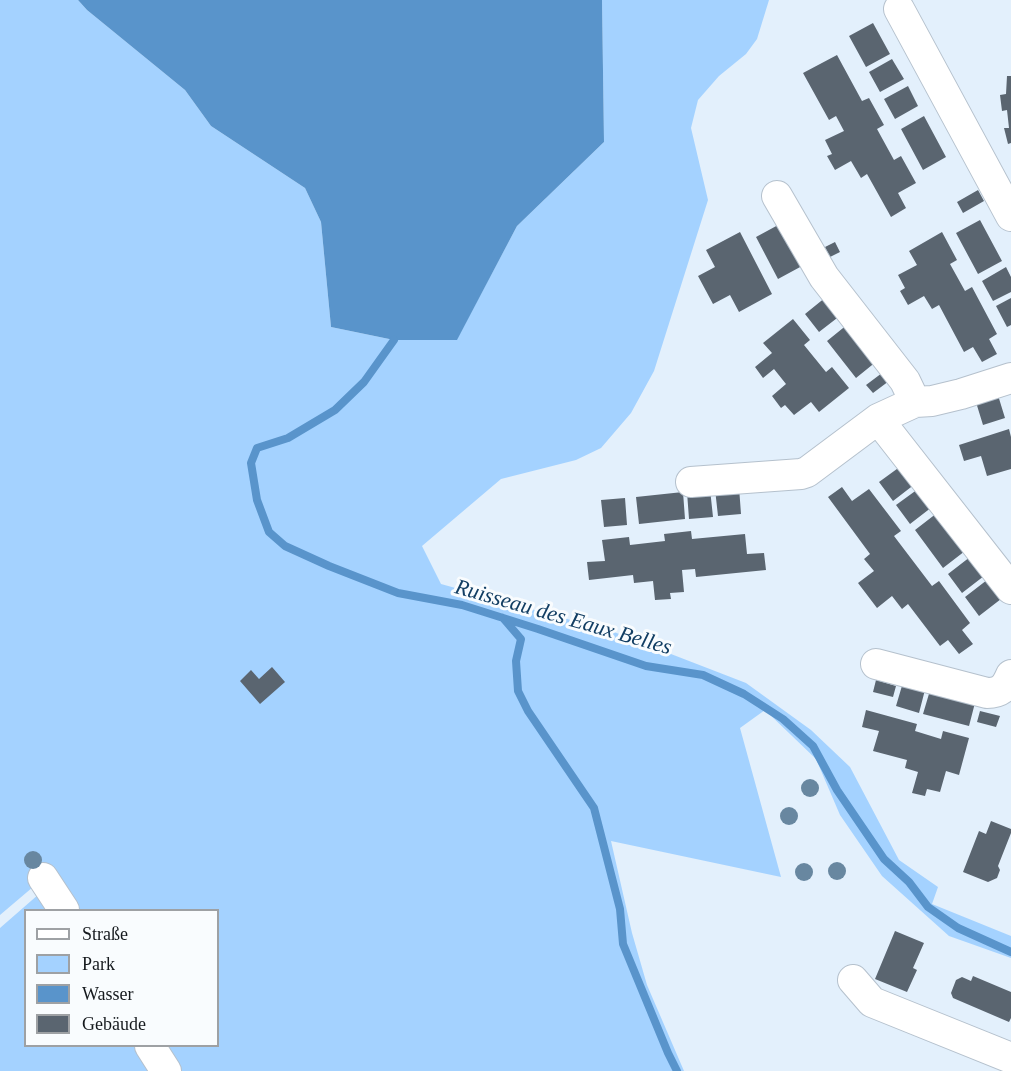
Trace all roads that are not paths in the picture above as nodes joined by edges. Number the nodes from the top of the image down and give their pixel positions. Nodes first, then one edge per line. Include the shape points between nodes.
1 (899, 9) dead end
2 (777, 196) dead end
3 (1011, 216) edge
4 (1011, 378) edge
5 (915, 402) junction
6 (878, 418) junction
7 (691, 482) dead end
8 (1011, 589) edge
9 (876, 664) dead end
10 (1011, 675) edge
11 (43, 878) dead end
12 (63, 909) edge
13 (853, 980) dead end
14 (151, 1047) edge
15 (1011, 1058) edge
16 (166, 1071) edge

1 - 3 street
2 - 5 street via 824,277 905,381
4 - 5 street via 961,394
5 - 6 street
6 - 7 street via 807,472
6 - 8 street
9 - 10 street via 987,693 1004,687
11 - 12 street
13 - 15 street via 872,1002
14 - 16 street

